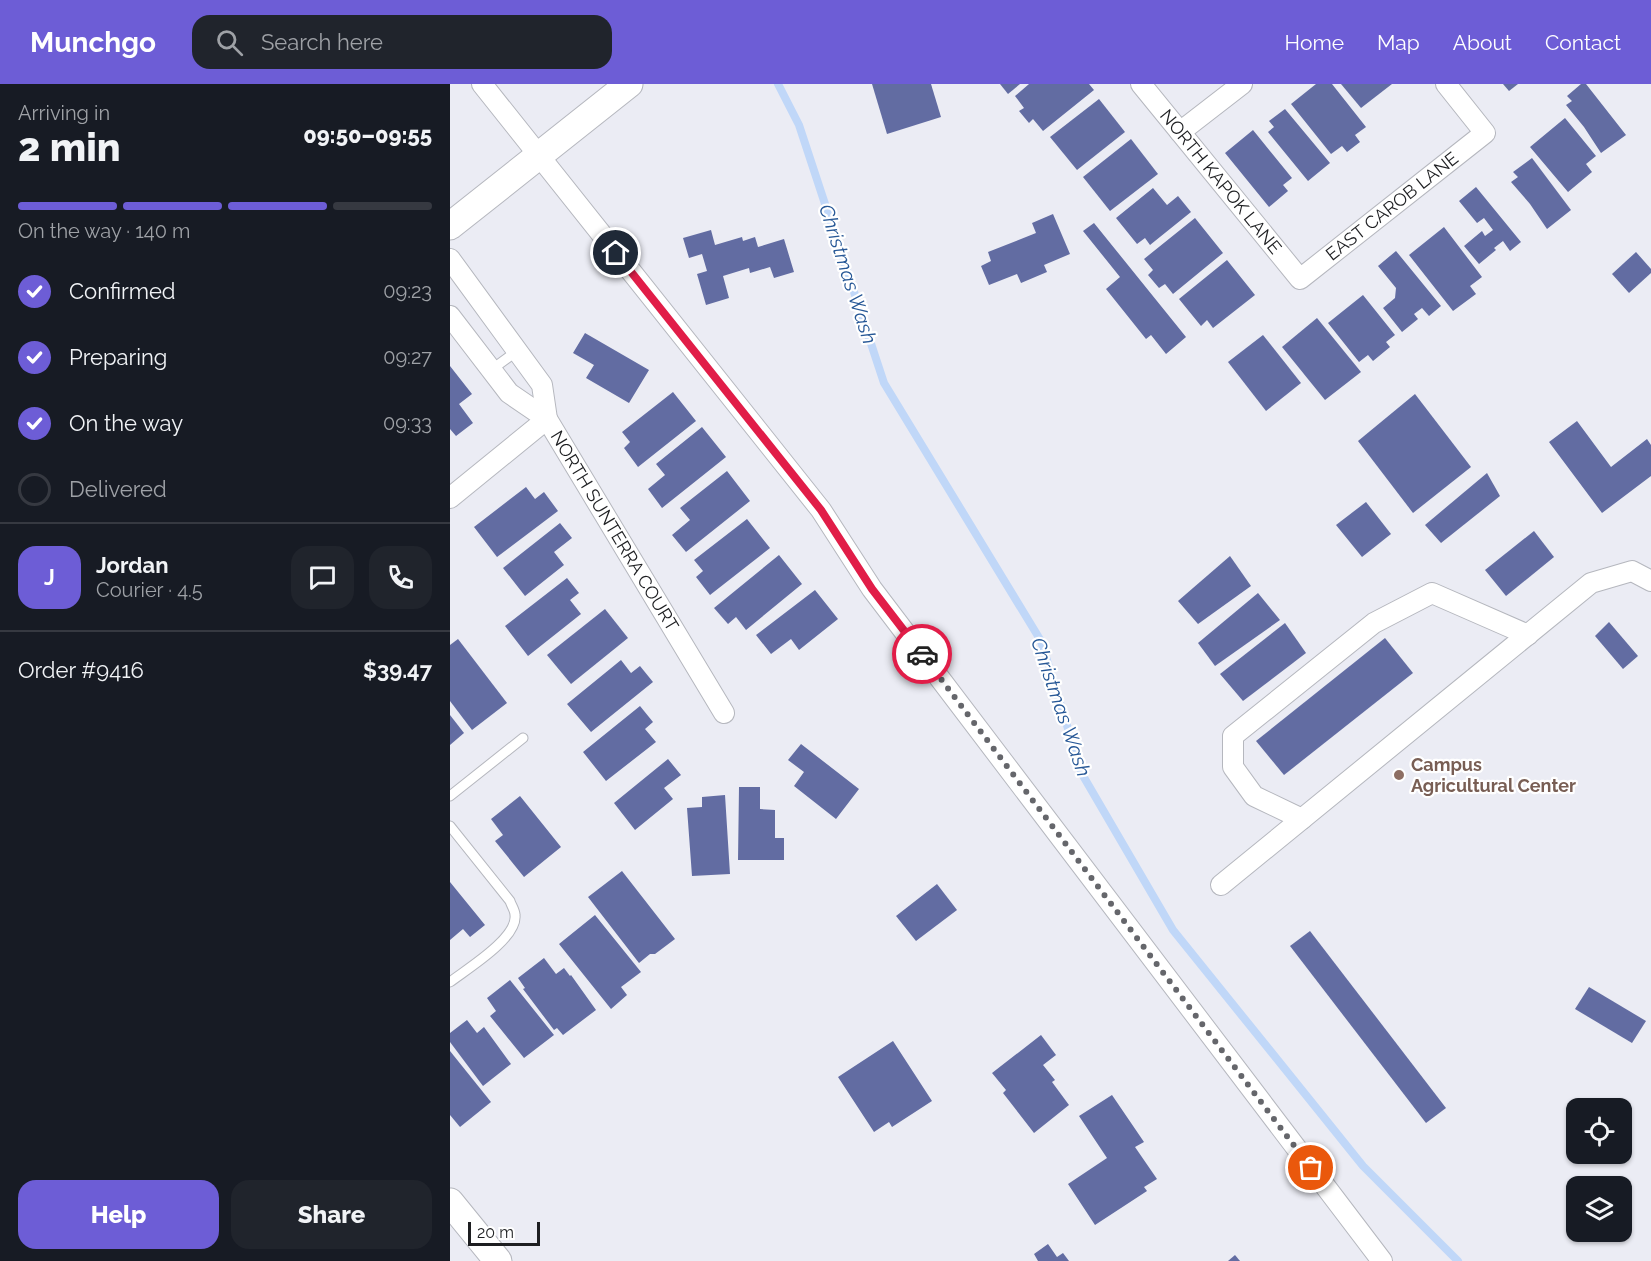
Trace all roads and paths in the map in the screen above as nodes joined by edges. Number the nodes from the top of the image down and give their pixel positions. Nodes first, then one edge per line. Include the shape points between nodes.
1 (482, 84) edge
2 (629, 84) edge
3 (1141, 84) edge
4 (1242, 84) edge
5 (1446, 84) edge
6 (1180, 132) junction
7 (538, 156) junction
8 (450, 226) edge
9 (450, 259) edge
10 (1300, 279) joint
11 (450, 316) edge
12 (517, 351) junction
13 (491, 370) junction
14 (547, 419) junction
15 (450, 498) edge
16 (1651, 581) edge
17 (1528, 635) junction
18 (724, 713) dead end
19 (523, 738) dead end
20 (450, 796) edge
21 (1302, 819) junction
22 (450, 826) edge
23 (1221, 885) dead end
24 (450, 982) edge
25 (450, 1202) edge
26 (498, 1261) edge
27 (1382, 1261) edge

1 - 7 street
2 - 7 main road
3 - 6 street, NORTH KAPOK LANE
4 - 6 street
5 - 10 street, EAST CAROB LANE via 1485,133
6 - 10 street, NORTH KAPOK LANE
7 - 8 main road
7 - 27 street via 821,510 872,589
9 - 12 street, NORTH SUNTERRA COURT
11 - 13 street
12 - 13 lane
12 - 14 street, NORTH SUNTERRA COURT via 542,385
13 - 14 street via 509,393
14 - 15 street
14 - 18 street, NORTH SUNTERRA COURT
16 - 17 street via 1632,571 1591,583
17 - 21 street
17 - 21 street via 1432,593 1374,623 1233,736 1233,767 1254,796
19 - 20 lane
21 - 23 street
22 - 24 lane via 516,914 514,927 505,940
25 - 26 main road

